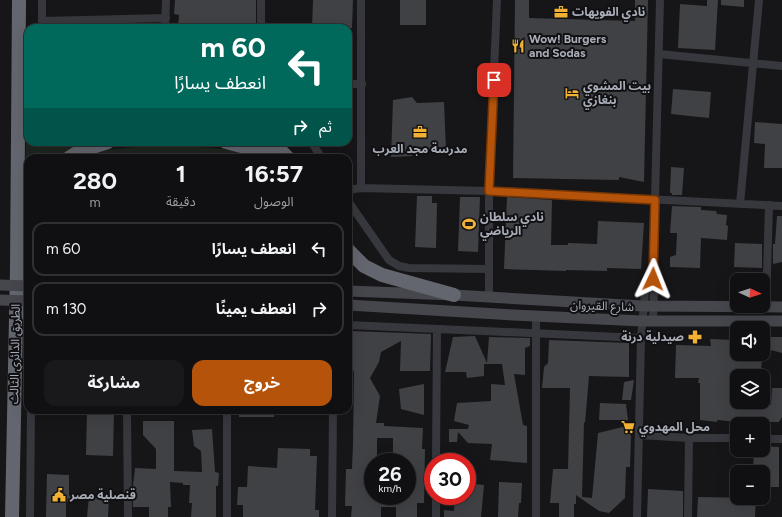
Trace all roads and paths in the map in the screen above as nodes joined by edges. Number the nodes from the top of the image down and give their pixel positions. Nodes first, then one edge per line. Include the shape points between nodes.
1 (42, 0) edge
2 (166, 0) edge
3 (261, 0) edge
4 (361, 0) edge
5 (497, 0) edge
6 (660, 0) edge
7 (758, 0) edge
8 (19, 4) edge
9 (166, 18) junction
10 (24, 24) edge
11 (43, 24) edge
12 (166, 24) edge
13 (261, 24) edge
14 (659, 54) junction
15 (753, 63) junction
16 (782, 66) edge
17 (352, 84) edge
18 (362, 84) junction
19 (96, 146) edge
20 (241, 146) edge
21 (271, 146) edge
22 (75, 154) edge
23 (263, 154) edge
24 (283, 154) edge
25 (361, 188) junction
26 (352, 189) edge
27 (489, 191) junction
28 (655, 200) junction
29 (740, 204) junction
30 (769, 205) junction
31 (782, 206) edge
32 (352, 207) edge
33 (24, 242) edge
34 (352, 254) edge
35 (17, 269) junction
36 (489, 269) junction
37 (767, 273) edge
38 (0, 285) edge
39 (24, 286) edge
40 (352, 291) edge
41 (454, 295) junction
42 (489, 297) junction
43 (0, 300) edge
44 (24, 301) edge
45 (352, 305) edge
46 (648, 306) junction
47 (730, 307) edge
48 (770, 307) edge
49 (782, 307) edge
50 (536, 316) junction
51 (648, 321) junction
52 (782, 321) edge
53 (352, 325) edge
54 (437, 330) junction
55 (536, 333) junction
56 (641, 338) junction
57 (30, 414) edge
58 (127, 414) edge
59 (228, 414) edge
60 (333, 414) edge
61 (640, 436) junction
62 (689, 438) junction
63 (730, 438) edge
64 (770, 439) edge
65 (782, 439) edge
66 (436, 453) edge
67 (436, 505) edge
68 (12, 517) edge
69 (30, 517) edge
70 (128, 517) edge
71 (226, 517) edge
72 (332, 517) edge
73 (436, 517) edge
74 (536, 517) edge
75 (637, 517) edge
76 (688, 517) edge

1 - 11 street
2 - 9 street
3 - 13 street
4 - 18 street
5 - 27 street
6 - 14 street
7 - 15 street
8 - 10 highway
8 - 35 highway, الطريق الدائري الثالث
9 - 11 street
9 - 12 street
14 - 15 street
14 - 28 street
15 - 16 street
15 - 29 street
17 - 18 street
18 - 25 street
19 - 22 highway
20 - 23 highway
21 - 24 highway
25 - 26 street
25 - 27 street
27 - 28 street
27 - 36 street
28 - 29 street
28 - 46 street via 654,289
29 - 30 street
30 - 31 street
30 - 37 street
32 - 36 street via 389,260 399,266
33 - 35 highway
34 - 41 highway via 364,266 382,276
35 - 68 highway, الطريق الدائري الثالث
36 - 42 street
38 - 39 main road, bridge
40 - 41 main road
41 - 42 main road
42 - 46 main road
43 - 44 main road, bridge
45 - 50 main road, شارع القيروان
46 - 47 main road
46 - 51 street
48 - 49 main road
50 - 51 main road, شارع القيروان
50 - 55 street
51 - 52 main road, شارع القيروان
51 - 56 street
53 - 54 street
54 - 55 street
54 - 66 street
55 - 56 street
55 - 74 street
56 - 61 street
57 - 69 street
58 - 70 street
59 - 71 street
60 - 72 street
61 - 62 street
61 - 75 street
62 - 63 street
62 - 76 street
64 - 65 street
67 - 73 street

